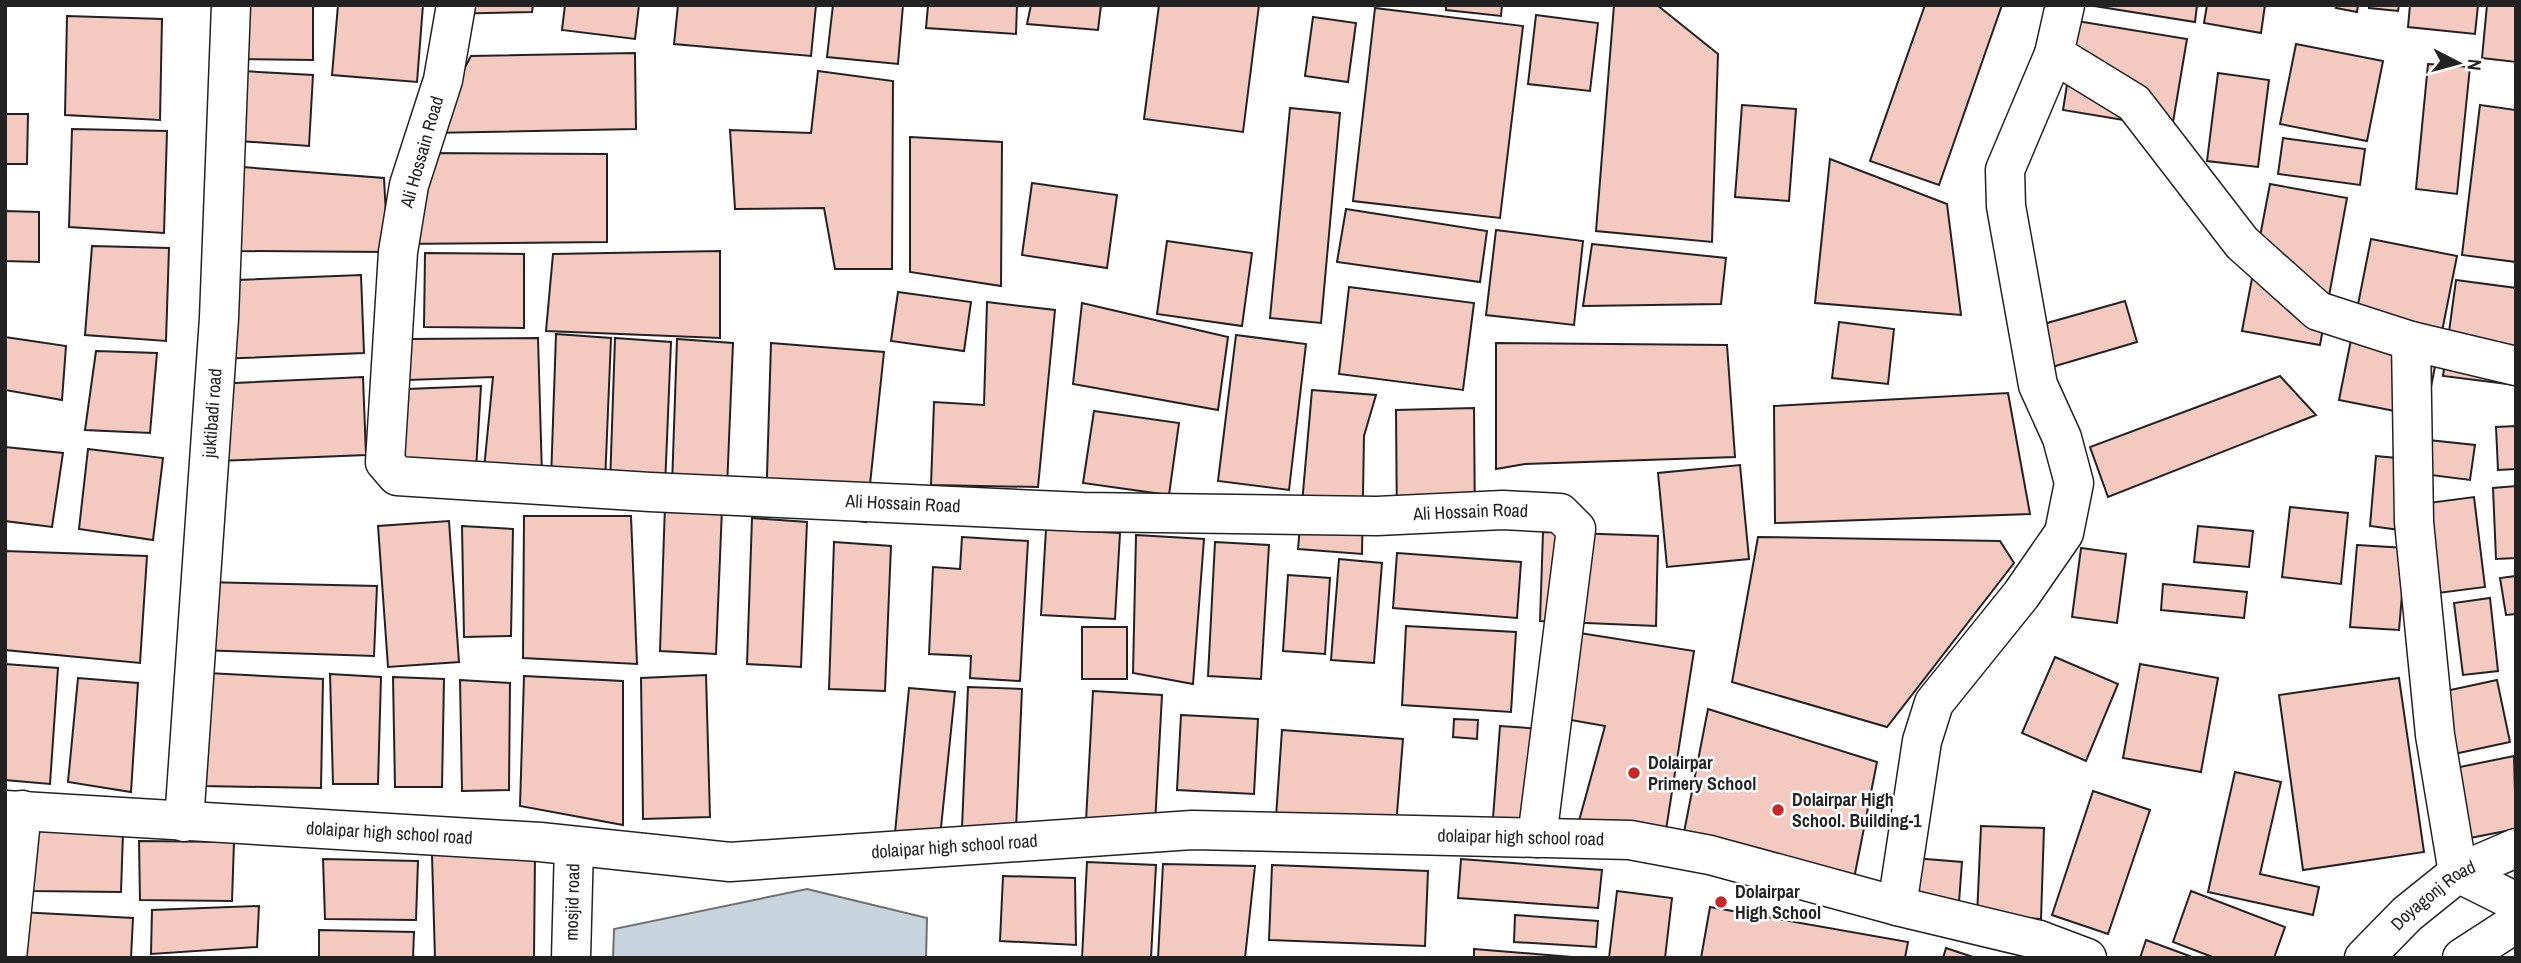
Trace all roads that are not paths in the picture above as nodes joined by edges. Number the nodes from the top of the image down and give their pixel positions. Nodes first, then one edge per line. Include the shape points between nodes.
1 (231, 5) edge
2 (457, 5) edge
3 (2065, 5) edge
4 (2054, 54) junction
5 (2411, 341) junction
6 (2516, 366) edge
7 (13, 810) edge
8 (184, 822) junction
9 (1537, 838) junction
10 (574, 846) junction
11 (2516, 849) edge
12 (2458, 873) junction
13 (2516, 902) edge
14 (1897, 906) junction
15 (2516, 923) edge
16 (2045, 949) edge
17 (8, 958) edge
18 (571, 958) edge
19 (2087, 958) edge
20 (2364, 958) edge
21 (2462, 958) edge

1 - 8 street, juktibadi road via 219,318
2 - 9 street, Ali Hossain Road via 443,80 409,185 398,252 386,462 397,476 1083,512 1560,513 1576,529
3 - 4 street
4 - 5 street via 2134,103 2242,243 2318,311
4 - 14 street via 2005,170 2006,206 2038,385 2062,438 2074,483 2064,533 2021,595 1934,703 1922,741
5 - 6 street
5 - 12 street via 2414,522 2435,735
7 - 8 street, dolaipar high school road
7 - 17 street
8 - 10 street, dolaipar high school road
9 - 10 street, dolaipar high school road via 1192,830 730,862
9 - 14 street, dolaipar high school road via 1630,840 1676,848
10 - 18 street, mosjid road
11 - 12 street, Doyagonj Road
12 - 13 street
12 - 20 street, Doyagonj Road via 2407,914
14 - 16 street, dolaipar high school road
15 - 21 street
16 - 19 street, dolaipar high school road

